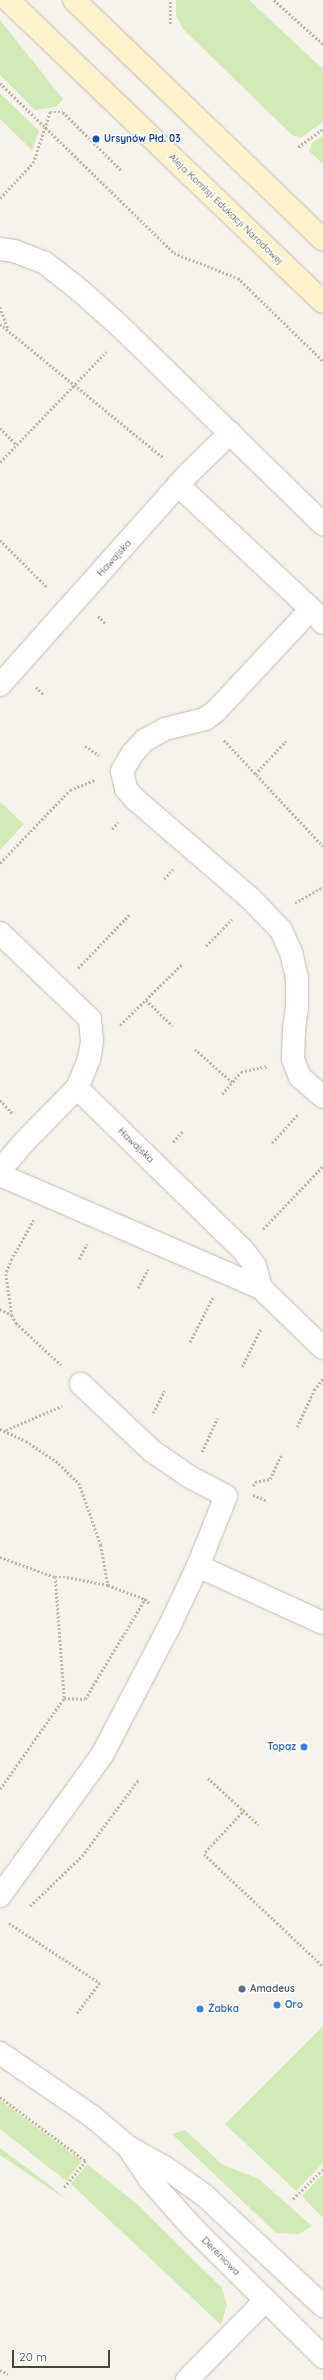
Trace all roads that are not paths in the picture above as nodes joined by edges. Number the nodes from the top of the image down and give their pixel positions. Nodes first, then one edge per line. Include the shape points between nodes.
1 (8, 0) edge
2 (74, 0) edge
3 (323, 240) edge
4 (0, 249) edge
5 (323, 302) edge
6 (230, 433) junction
7 (182, 480) junction
8 (323, 524) edge
9 (317, 616) edge
10 (0, 685) edge
11 (0, 933) edge
12 (77, 1088) junction
13 (323, 1097) edge
14 (0, 1170) edge
15 (0, 1175) edge
16 (267, 1294) junction
17 (323, 1348) edge
18 (84, 1387) road end
19 (198, 1566) junction
20 (323, 1623) edge
21 (1, 1891) edge
22 (0, 2053) edge
23 (128, 2147) junction
24 (265, 2301) junction
25 (323, 2306) edge
26 (323, 2357) edge
27 (187, 2380) edge

1 - 5 main road, Aleja Komisji Edukacji Narodowej
2 - 3 main road
4 - 6 street via 14,251 45,264 125,331
6 - 7 street, Hawajska
6 - 8 street
7 - 9 street
7 - 10 street, Hawajska
9 - 13 street via 216,711 205,719 165,728 145,740 132,754 122,771 126,789 136,800 250,898 281,930 291,952 297,979 293,1059 300,1077
11 - 12 street via 90,1019 92,1029 89,1059
12 - 14 street
12 - 16 street, Hawajska via 243,1250 255,1266
15 - 16 street via 225,1273
16 - 17 street
18 - 19 street via 152,1451 190,1477 226,1496
19 - 20 street
19 - 21 street via 169,1628 102,1755
22 - 23 street, Dereniowa via 93,2117
23 - 24 street, Dereniowa via 151,2181 191,2226
23 - 25 street, Dereniowa via 166,2168 204,2195
24 - 26 street, Dereniowa
24 - 27 street

